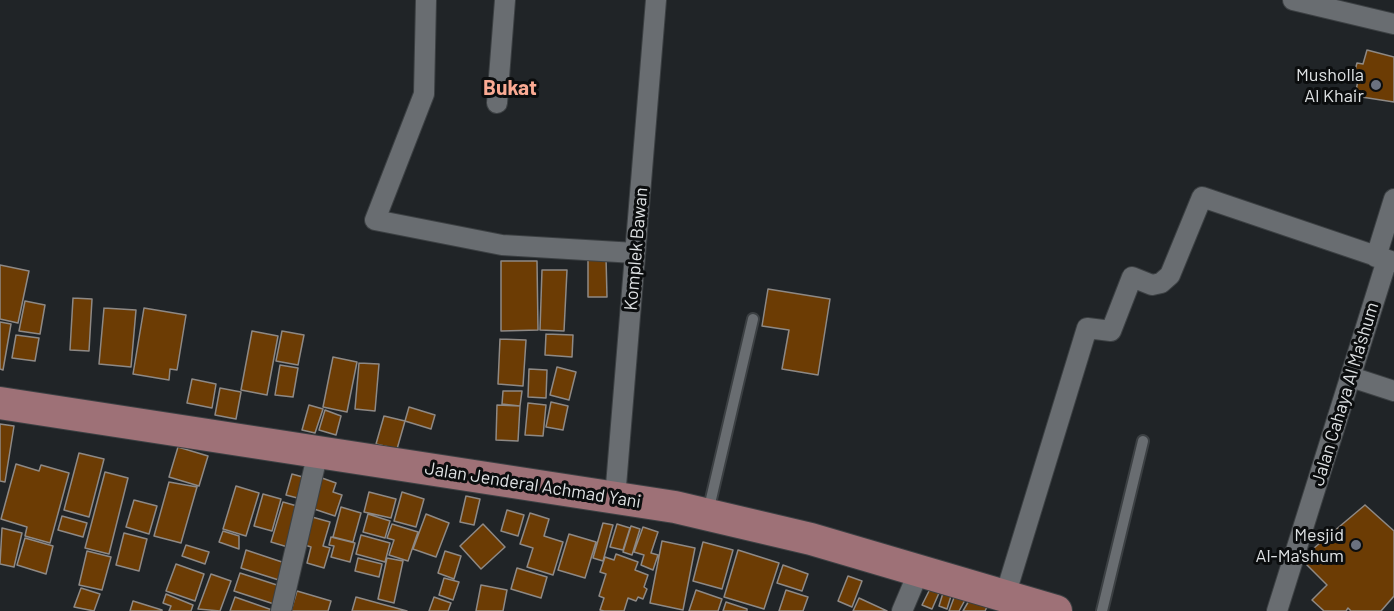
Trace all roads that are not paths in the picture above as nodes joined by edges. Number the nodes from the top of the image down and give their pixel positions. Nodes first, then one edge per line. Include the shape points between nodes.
1 (426, 0) edge
2 (505, 0) edge
3 (656, 0) edge
4 (1293, 0) edge
5 (1394, 24) edge
6 (497, 103) dead end
7 (1394, 200) edge
8 (635, 253) junction
9 (1386, 260) edge
10 (753, 319) dead end
11 (1351, 377) junction
12 (1394, 391) edge
13 (0, 403) edge
14 (1143, 441) dead end
15 (318, 452) junction
16 (615, 498) junction
17 (708, 515) junction
18 (919, 571) junction
19 (1005, 596) junction
20 (281, 611) edge
21 (902, 611) edge
22 (1056, 611) edge
23 (1102, 611) edge
24 (1277, 611) edge

1 - 8 street via 424,94 375,220 502,245
2 - 6 street
3 - 8 street, Komplek Bawan
4 - 5 street
7 - 9 street, Jalan Cahaya Al Ma'shum
8 - 16 street, Komplek Bawan
9 - 11 street, Jalan Cahaya Al Ma'shum
9 - 19 street via 1202,197 1170,275 1152,285 1132,277 1111,331 1087,328
10 - 17 lane
11 - 12 street
11 - 24 street, Jalan Cahaya Al Ma'shum
13 - 15 main road, Jalan Jenderal Achmad Yani
14 - 23 lane
15 - 16 main road, Jalan Jenderal Achmad Yani
15 - 20 street
16 - 17 main road, Jalan Jenderal Achmad Yani
17 - 18 main road, Jalan Jenderal Achmad Yani via 811,538
18 - 19 main road, Jalan Jenderal Achmad Yani
18 - 21 street
19 - 22 main road, Jalan Jenderal Achmad Yani

